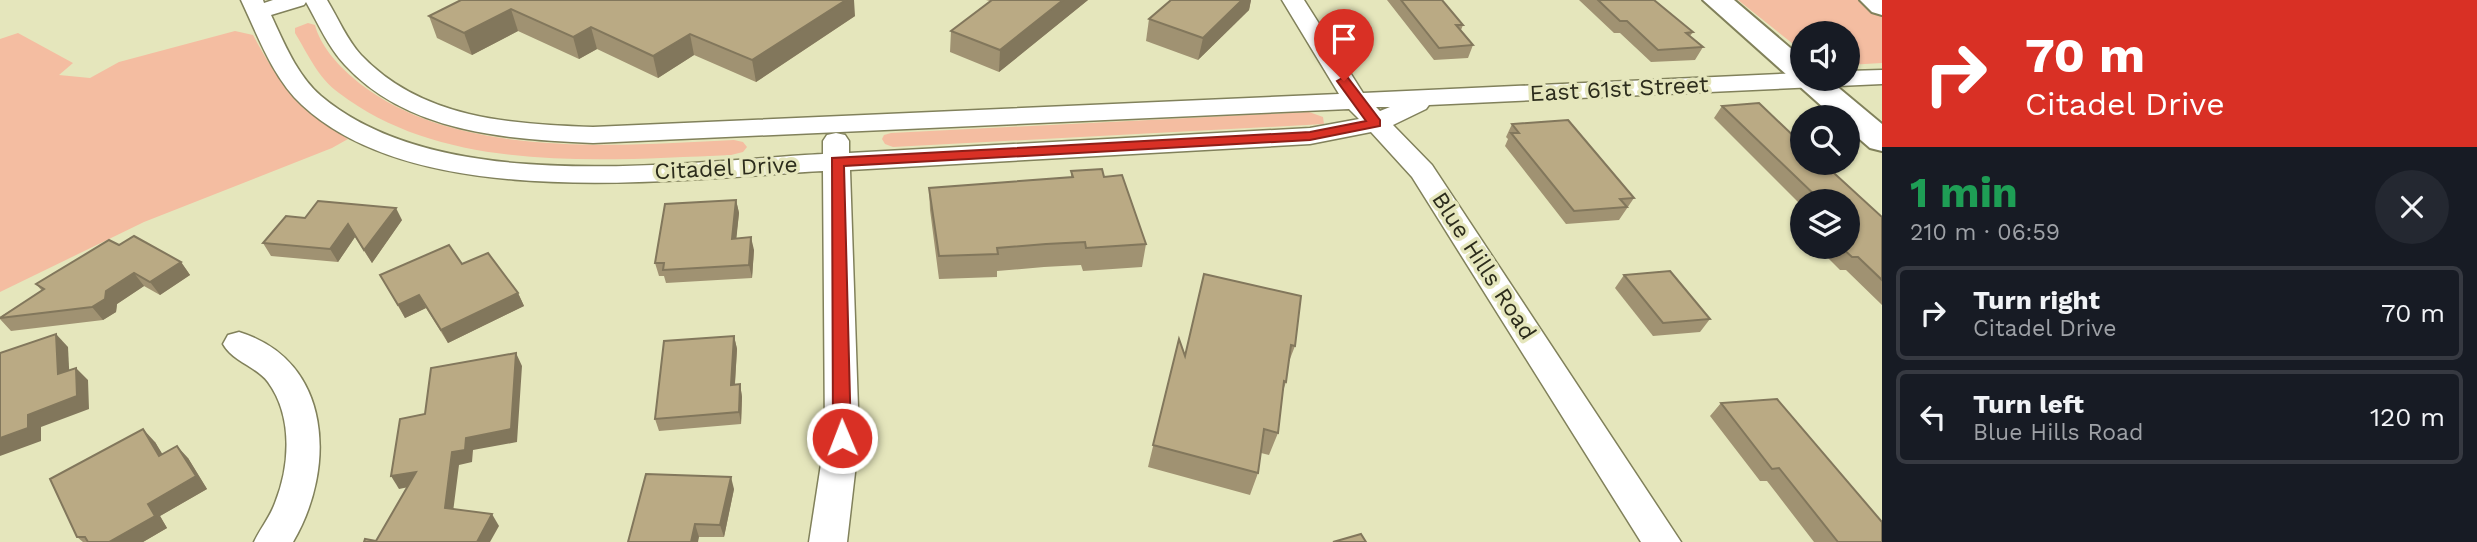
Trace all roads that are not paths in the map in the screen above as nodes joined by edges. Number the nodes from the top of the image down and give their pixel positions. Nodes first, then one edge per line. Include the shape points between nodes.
1 (296, 0) edge
2 (316, 0) edge
3 (1293, 0) edge
4 (1717, 0) edge
5 (1874, 0) edge
6 (255, 6) edge
7 (1882, 6) edge
8 (1790, 62) edge
9 (1860, 77) edge
10 (1882, 77) edge
11 (1790, 78) edge
12 (1824, 91) edge
13 (1435, 98) joint
14 (1366, 112) junction
15 (836, 124) junction
16 (1882, 141) edge
17 (837, 162) junction
18 (239, 344) dead end
19 (273, 542) edge
20 (828, 542) edge
21 (1662, 542) edge

1 - 6 street
2 - 15 street, Citadel Drive via 351,59 371,78 436,114 521,132 593,135
3 - 14 street, Blue Hills Road
4 - 8 main road
5 - 7 main road
6 - 17 street, Citadel Drive via 291,74 310,99 340,122 413,154 510,173 583,176
9 - 10 street, East 61st Street
11 - 13 street, East 61st Street
12 - 16 main road
13 - 14 street, Citadel Drive via 1405,108
14 - 15 street, Citadel Drive
14 - 17 street, Citadel Drive via 1310,136
14 - 21 street, Blue Hills Road via 1422,171
15 - 17 street
17 - 20 street via 842,438
18 - 19 street via 278,370 301,410 304,462 286,524

